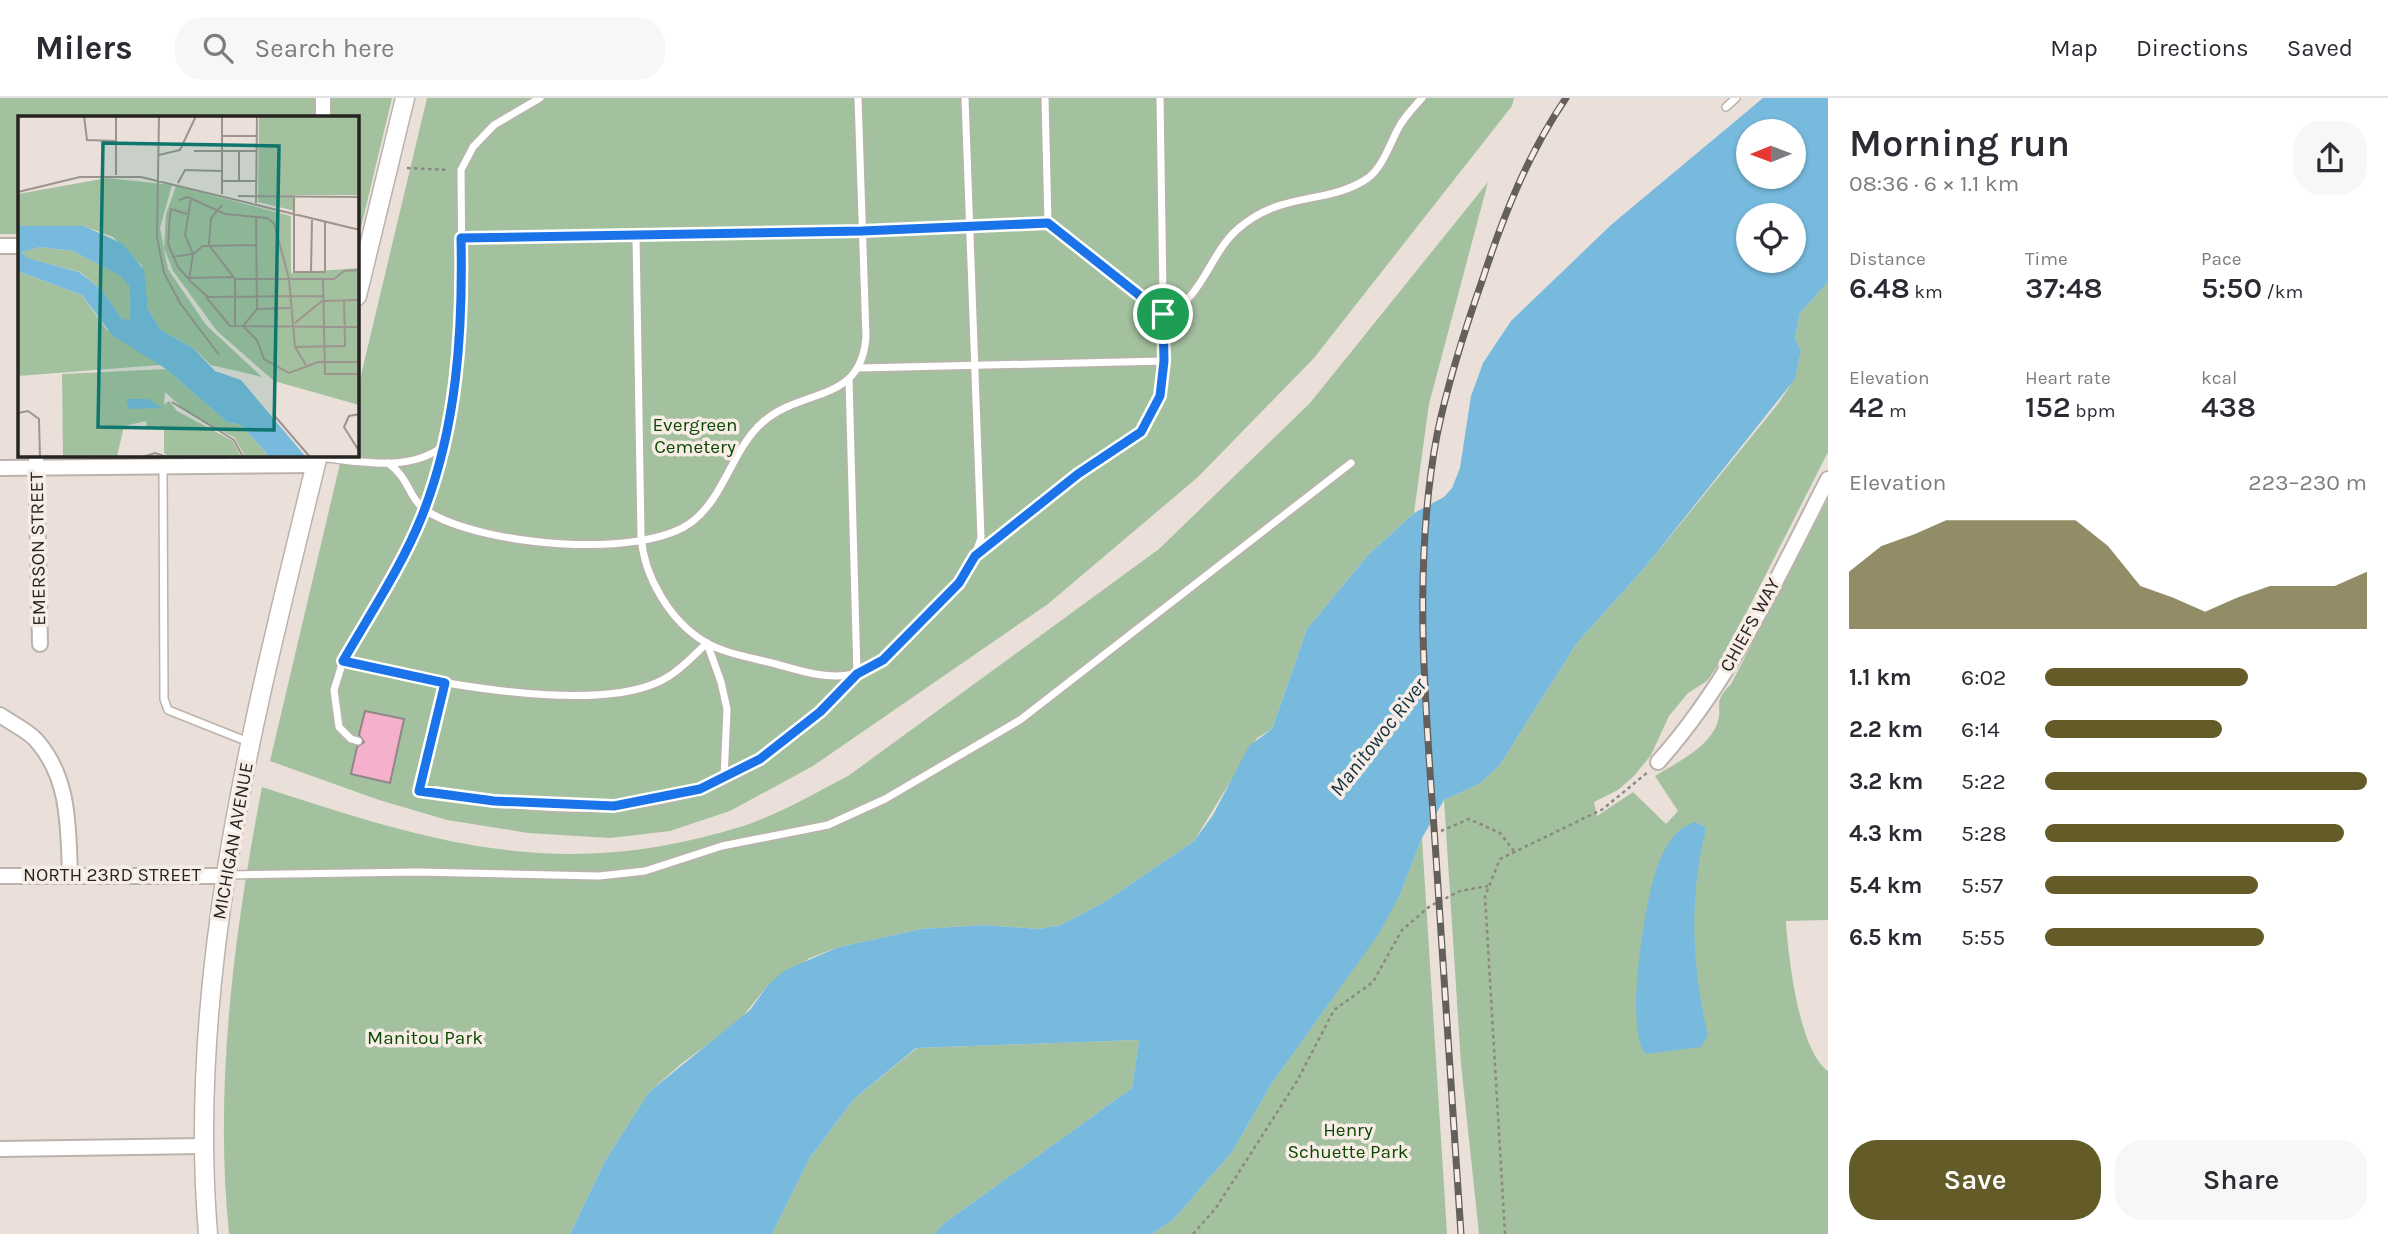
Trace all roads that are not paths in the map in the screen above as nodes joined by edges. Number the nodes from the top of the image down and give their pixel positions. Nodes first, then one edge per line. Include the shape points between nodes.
1 (323, 98) edge
2 (405, 98) edge
3 (540, 98) edge
4 (858, 98) edge
5 (965, 98) edge
6 (1045, 98) edge
7 (1160, 98) edge
8 (1422, 98) edge
9 (1736, 98) edge
10 (1726, 107) dead end
11 (323, 116) edge
12 (1048, 223) junction
13 (969, 226) junction
14 (862, 231) junction
15 (636, 235) junction
16 (461, 238) junction
17 (363, 244) edge
18 (0, 246) edge
19 (18, 246) edge
20 (359, 279) edge
21 (1163, 314) junction
22 (1164, 361) junction
23 (975, 366) junction
24 (860, 368) junction
25 (849, 379) junction
26 (443, 447) junction
27 (317, 459) edge
28 (231, 460) edge
29 (36, 461) edge
30 (388, 463) junction
31 (1350, 463) dead end
32 (163, 466) junction
33 (0, 468) edge
34 (1828, 479) edge
35 (424, 510) junction
36 (642, 542) junction
37 (975, 556) junction
38 (707, 643) junction
39 (40, 644) dead end
40 (343, 661) junction
41 (857, 674) junction
42 (445, 683) junction
43 (0, 715) edge
44 (358, 741) dead end
45 (251, 743) junction
46 (1658, 762) road end
47 (724, 779) junction
48 (69, 874) junction
49 (0, 876) edge
50 (225, 876) junction
51 (203, 1146) junction
52 (0, 1149) edge
53 (208, 1234) edge

1 - 11 street
2 - 17 street
3 - 16 lane via 494,125 473,147 461,170
4 - 14 lane
5 - 13 lane
6 - 12 lane
7 - 21 lane
8 - 21 lane via 1371,176 1345,189 1283,202 1252,218 1226,242 1189,300
9 - 10 lane
12 - 13 lane
12 - 21 lane
13 - 14 lane
13 - 23 lane
14 - 15 lane
14 - 24 lane via 866,337
15 - 16 lane
15 - 36 lane
16 - 26 lane via 458,368
17 - 20 street
18 - 19 street
21 - 22 lane
22 - 23 lane
22 - 37 lane via 1160,396 1141,432 1078,474
23 - 24 lane
23 - 37 lane via 982,516
24 - 25 lane
25 - 36 lane via 764,421 705,510 679,530
25 - 41 lane
26 - 30 lane via 418,460
26 - 35 lane
27 - 28 street
27 - 30 lane
27 - 45 street, MICHIGAN AVENUE
28 - 32 street
29 - 32 street
29 - 33 street
29 - 39 street, EMERSON STREET
30 - 35 lane via 405,478
31 - 50 lane via 1020,720 885,799 828,825 722,846 645,871 599,876 416,872
32 - 45 lane via 164,699 168,710
34 - 46 street, CHIEFS WAY via 1728,666 1684,733
35 - 36 lane via 468,531 558,542
35 - 40 lane
36 - 38 lane via 645,564 660,594 682,622
37 - 41 lane via 959,583 883,660
38 - 41 lane via 820,676
38 - 42 lane via 669,677 636,689 568,694
38 - 47 lane via 726,696
40 - 42 lane
40 - 44 lane via 334,690 335,715 345,734
41 - 47 lane via 790,738
42 - 47 lane via 419,791 494,801 614,806 676,796
43 - 48 street via 35,738 57,770 68,807
45 - 50 street, MICHIGAN AVENUE
48 - 49 street, NORTH 23RD STREET
48 - 50 street, NORTH 23RD STREET
50 - 51 street, MICHIGAN AVENUE via 207,1033
51 - 52 street
51 - 53 street, MICHIGAN AVENUE

